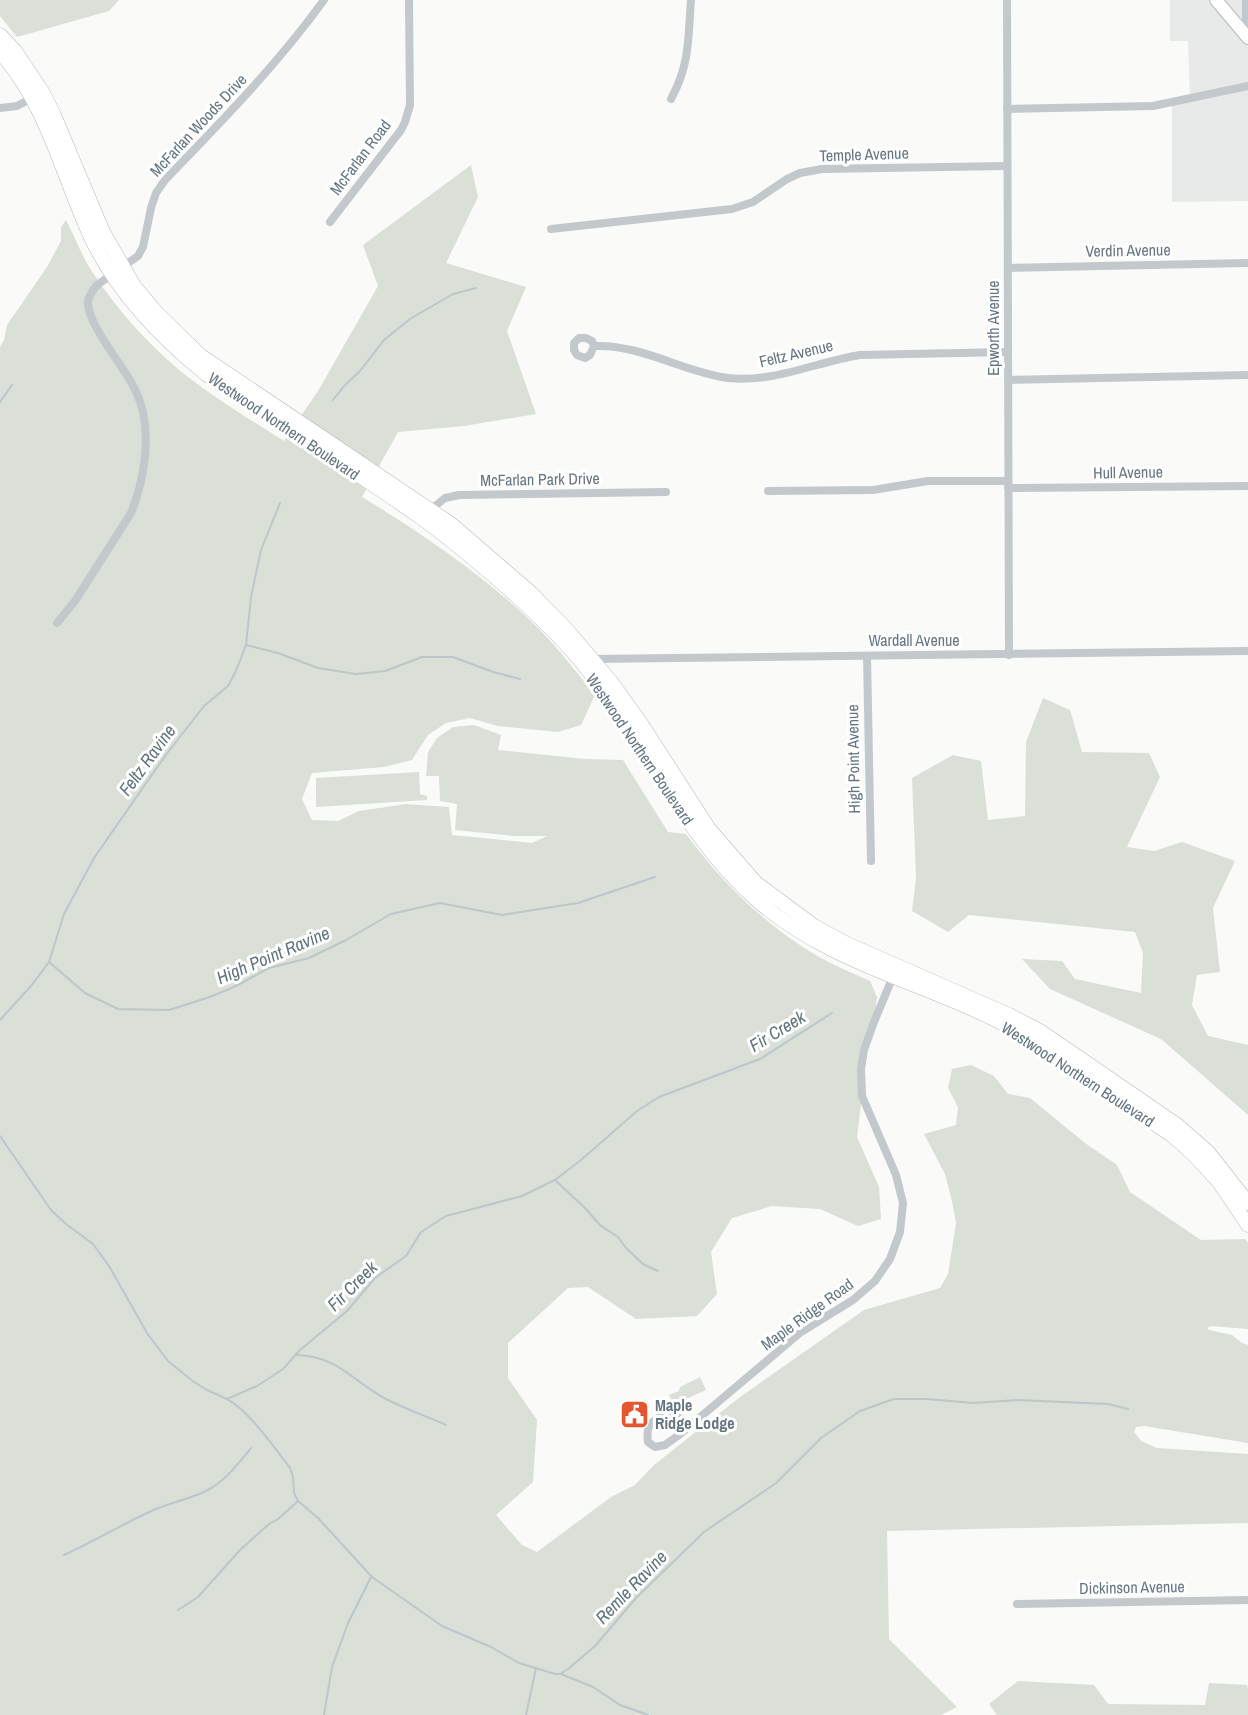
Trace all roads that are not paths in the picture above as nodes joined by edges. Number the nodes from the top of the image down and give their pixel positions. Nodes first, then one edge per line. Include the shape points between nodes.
1 (324, 0) edge
2 (409, 0) edge
3 (691, 0) edge
4 (1007, 0) edge
5 (1216, 0) edge
6 (1246, 0) edge
7 (0, 35) edge
8 (1247, 37) edge
9 (0, 52) edge
10 (1248, 86) edge
11 (37, 96) junction
12 (671, 99) dead end
13 (0, 108) edge
14 (1007, 109) junction
15 (1007, 166) junction
16 (330, 222) dead end
17 (551, 229) dead end
18 (1248, 263) edge
19 (1008, 268) junction
20 (118, 271) junction
21 (594, 345) dead end
22 (1008, 352) junction
23 (1248, 375) edge
24 (1008, 380) junction
25 (1008, 485) junction
26 (1248, 486) edge
27 (768, 491) dead end
28 (666, 492) dead end
29 (426, 514) junction
30 (57, 623) dead end
31 (1248, 651) edge
32 (1009, 655) junction
33 (867, 656) junction
34 (586, 659) junction
35 (871, 861) dead end
36 (895, 971) junction
37 (1248, 1203) edge
38 (1248, 1225) edge
39 (691, 1425) junction
40 (1248, 1600) edge
41 (1017, 1604) dead end

1 - 20 street, McFarlan Woods Drive via 279,59 165,180 150,208 143,247 138,256
2 - 16 street, McFarlan Road via 410,105 405,122
3 - 12 street via 685,67
4 - 14 street, Epworth Avenue
5 - 8 main road
6 - 8 street
7 - 11 main road, Westwood Northern Boulevard via 15,51
9 - 11 main road, Westwood Northern Boulevard
10 - 14 street via 1153,106
11 - 13 street via 17,106
11 - 20 main road, Westwood Northern Boulevard via 91,237
14 - 15 street, Epworth Avenue
15 - 17 street, Temple Avenue via 822,169 800,173 753,202 732,209
15 - 19 street, Epworth Avenue
18 - 19 street, Verdin Avenue
19 - 22 street, Epworth Avenue
20 - 29 main road, Westwood Northern Boulevard via 148,321 183,356
20 - 30 street, McFarlan Woods Drive via 92,291 89,313 132,384 143,411 145,446 141,480 131,513
21 - 22 street, Feltz Avenue via 643,352 711,375 744,378 773,376 860,355
22 - 24 street, Epworth Avenue
23 - 24 street
24 - 25 street, Epworth Avenue
25 - 26 street, Hull Avenue
25 - 27 street, Hull Avenue via 928,481 873,490
25 - 32 street, Epworth Avenue
28 - 29 street, McFarlan Park Drive via 459,495 445,498
29 - 34 main road, Westwood Northern Boulevard
31 - 32 street, Wardall Avenue
32 - 33 street, Wardall Avenue
33 - 34 street, Wardall Avenue
33 - 35 street, High Point Avenue
34 - 36 main road, Westwood Northern Boulevard via 693,828 722,866 759,902 799,931 856,961
36 - 37 main road, Westwood Northern Boulevard via 1040,1030 1177,1125 1208,1152
36 - 38 main road, Westwood Northern Boulevard via 1030,1039 1173,1136 1220,1182
36 - 39 street, Maple Ridge Road via 864,1050 861,1069 862,1096 896,1174 903,1203 900,1232 890,1259 875,1281 853,1300 801,1332
39 - 39 street, Maple Ridge Road via 665,1445 655,1447 648,1442 651,1422 663,1415
40 - 41 street, Dickinson Avenue

